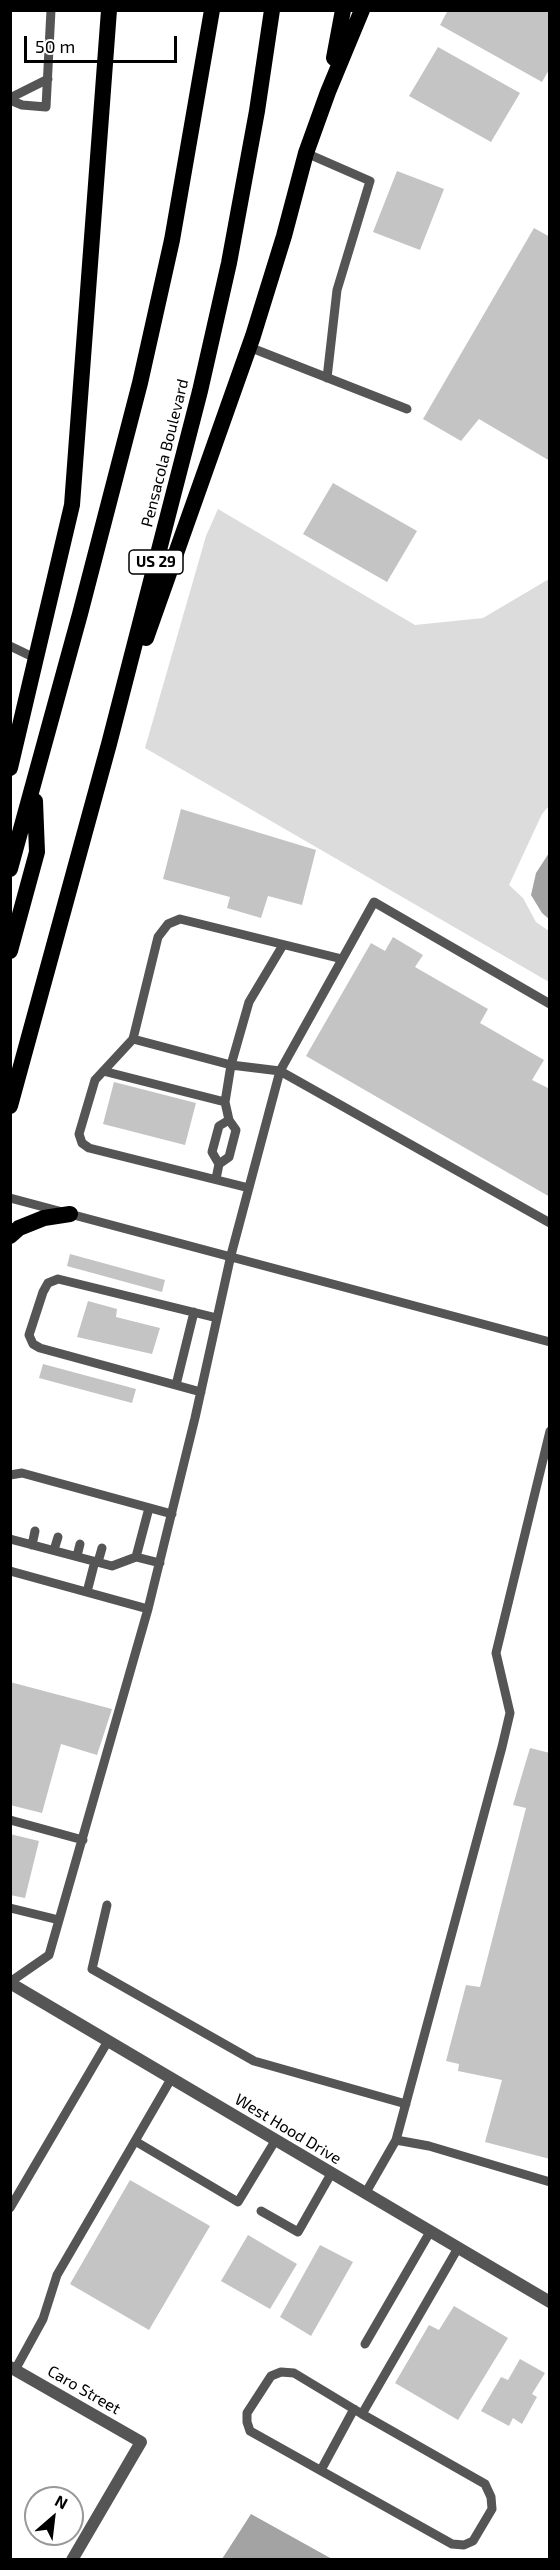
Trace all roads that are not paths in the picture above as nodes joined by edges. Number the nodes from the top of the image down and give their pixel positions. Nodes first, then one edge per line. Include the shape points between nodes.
1 (51, 10) edge
2 (110, 10) edge
3 (212, 10) edge
4 (272, 10) edge
5 (343, 10) edge
6 (362, 10) edge
7 (48, 79) junction
8 (328, 92) junction
9 (10, 99) edge
10 (306, 153) junction
11 (249, 347) junction
12 (327, 378) junction
13 (407, 409) dead end
14 (10, 646) edge
15 (37, 659) junction
16 (109, 744) junction
17 (10, 768) edge
18 (35, 782) junction
19 (17, 820) edge
20 (10, 869) edge
21 (283, 945) junction
22 (10, 951) edge
23 (342, 959) junction
24 (549, 1004) edge
25 (133, 1039) junction
26 (231, 1065) junction
27 (104, 1071) junction
28 (280, 1071) junction
29 (225, 1102) junction
30 (10, 1107) edge
31 (229, 1120) junction
32 (219, 1164) junction
33 (216, 1179) junction
34 (249, 1188) junction
35 (10, 1198) edge
36 (70, 1214) junction
37 (549, 1223) edge
38 (10, 1236) edge
39 (231, 1255) junction
40 (194, 1312) junction
41 (217, 1318) junction
42 (549, 1342) edge
43 (176, 1385) junction
44 (201, 1392) junction
45 (549, 1431) edge
46 (546, 1462) edge
47 (10, 1475) edge
48 (149, 1508) junction
49 (172, 1514) junction
50 (35, 1531) dead end
51 (58, 1537) dead end
52 (10, 1539) edge
53 (80, 1544) dead end
54 (32, 1545) junction
55 (102, 1548) dead end
56 (54, 1551) junction
57 (77, 1556) junction
58 (136, 1557) junction
59 (97, 1562) junction
60 (160, 1563) junction
61 (10, 1571) edge
62 (87, 1592) junction
63 (148, 1610) junction
64 (10, 1820) edge
65 (82, 1840) junction
66 (107, 1905) dead end
67 (10, 1908) edge
68 (59, 1920) junction
69 (10, 1983) edge
70 (108, 2041) junction
71 (171, 2079) junction
72 (406, 2104) junction
73 (396, 2140) junction
74 (135, 2141) junction
75 (275, 2141) junction
76 (331, 2174) junction
77 (549, 2182) edge
78 (365, 2194) junction
79 (10, 2208) edge
80 (261, 2211) dead end
81 (430, 2232) junction
82 (458, 2248) junction
83 (549, 2302) edge
84 (364, 2343) dead end
85 (13, 2369) edge
86 (358, 2411) junction
87 (321, 2470) junction
88 (72, 2559) edge

1 - 7 lane
2 - 15 highway via 72,505
3 - 18 highway via 172,240 143,372
4 - 16 highway, Pensacola Boulevard / US 29 via 229,263
5 - 8 highway
6 - 8 highway
7 - 9 lane
7 - 9 lane via 46,107 22,105
8 - 10 highway
10 - 11 highway
10 - 12 lane via 370,181 337,290
11 - 12 lane
11 - 16 highway
12 - 13 lane
14 - 15 lane
15 - 17 highway
16 - 30 highway, Pensacola Boulevard / US 29
18 - 19 highway
18 - 22 highway via 37,852
19 - 20 highway
21 - 23 lane
21 - 25 lane via 180,919 168,924 158,937
21 - 26 lane via 249,1002
23 - 24 lane via 374,902
23 - 28 lane
25 - 26 lane
25 - 27 lane
26 - 28 lane
26 - 29 lane
27 - 29 lane
27 - 33 lane via 95,1080 79,1134 82,1143 89,1148
28 - 34 lane
28 - 37 lane
29 - 31 lane
31 - 32 lane via 236,1130 229,1157
31 - 32 lane via 219,1126 212,1152
32 - 33 lane
33 - 34 lane
34 - 39 lane
35 - 36 lane
36 - 38 highway via 44,1218
36 - 39 lane
39 - 41 lane
39 - 42 lane
40 - 41 lane
40 - 43 lane
40 - 43 lane via 58,1279 48,1283 43,1292 29,1335 40,1348
41 - 44 lane
43 - 44 lane
44 - 49 lane
45 - 46 lane
46 - 72 lane via 496,1653 510,1713
47 - 48 lane via 22,1473 47,1485
48 - 49 lane
48 - 58 lane
49 - 60 lane
50 - 54 lane
51 - 56 lane
52 - 54 lane
53 - 57 lane
54 - 56 lane
55 - 59 lane
56 - 57 lane
57 - 59 lane
58 - 59 lane via 112,1566
58 - 60 lane
59 - 62 lane
60 - 63 lane
61 - 62 lane
62 - 63 lane
63 - 65 lane
64 - 65 lane
65 - 68 lane
66 - 72 lane via 92,1969 254,2061
67 - 68 lane
68 - 69 lane via 49,1955
69 - 70 street, West Hood Drive
70 - 71 street, West Hood Drive
70 - 79 lane
71 - 74 lane
71 - 75 street, West Hood Drive
72 - 73 lane
73 - 77 lane
73 - 78 lane
74 - 75 lane via 238,2202
74 - 85 lane via 57,2275 43,2319
75 - 76 street, West Hood Drive
76 - 78 street, West Hood Drive
76 - 80 lane via 298,2232
78 - 81 street, West Hood Drive
81 - 82 street, West Hood Drive
81 - 84 lane
82 - 83 street, West Hood Drive
82 - 86 lane
85 - 88 street, Caro Street via 141,2442
86 - 87 lane
86 - 87 lane via 294,2373 281,2372 271,2376 247,2414 250,2431
86 - 87 lane via 485,2484 492,2509 473,2541 452,2544

